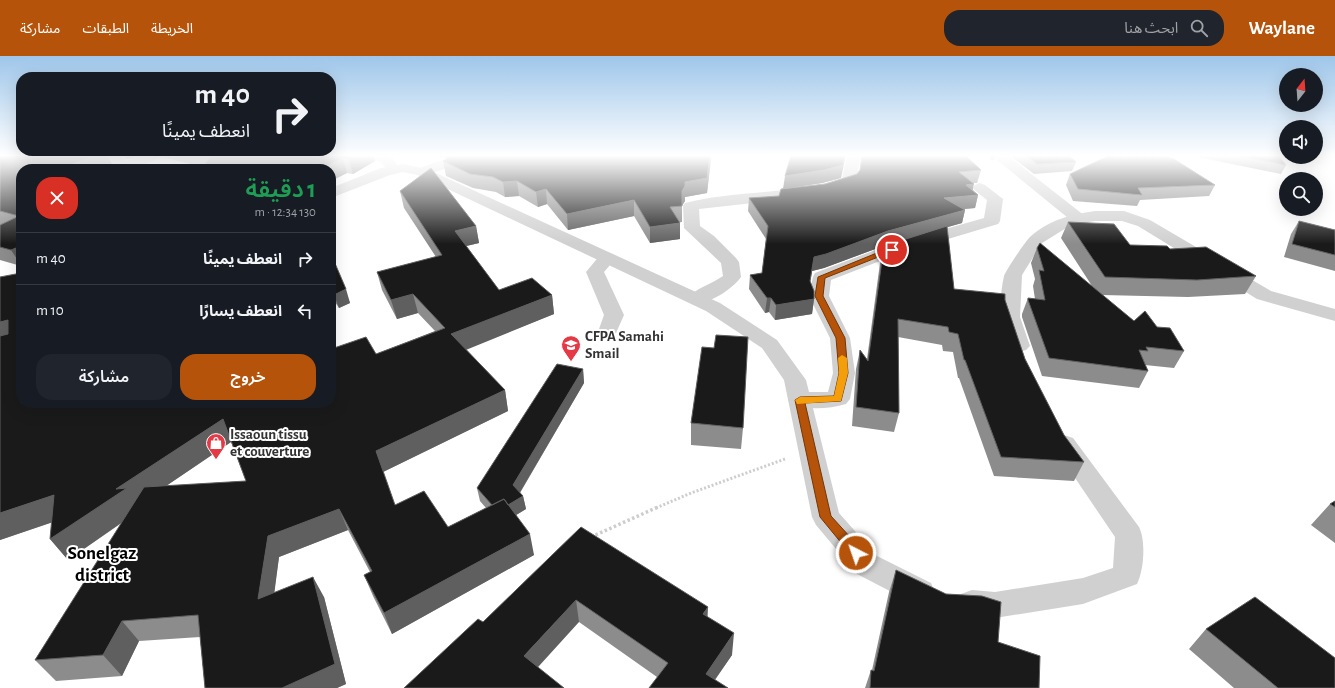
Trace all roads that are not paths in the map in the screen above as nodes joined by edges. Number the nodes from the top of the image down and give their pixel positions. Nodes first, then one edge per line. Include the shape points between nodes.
1 (352, 184) edge
2 (449, 184) edge
3 (841, 184) edge
4 (1036, 184) edge
5 (980, 188) dead end
6 (336, 191) edge
7 (1080, 219) junction
8 (608, 258) junction
9 (697, 299) junction
10 (1335, 315) edge
11 (609, 328) dead end
12 (1025, 362) edge
13 (800, 400) junction
14 (1054, 426) edge

1 - 6 street
2 - 8 street
3 - 9 street via 823,190 691,206 692,228 730,262 732,277 723,286
4 - 7 street
5 - 13 street via 995,199 992,221 892,250 822,277 819,296 840,338 844,373 838,399
7 - 10 street via 1124,216 1144,223 1264,296
7 - 12 street via 1066,221 1036,240 1013,275 1010,317
8 - 9 street
8 - 11 street via 595,272 614,316
9 - 13 street via 770,344 795,380
13 - 14 street via 826,517 866,565 945,601 995,605 1083,591 1127,575 1129,535 1065,447

